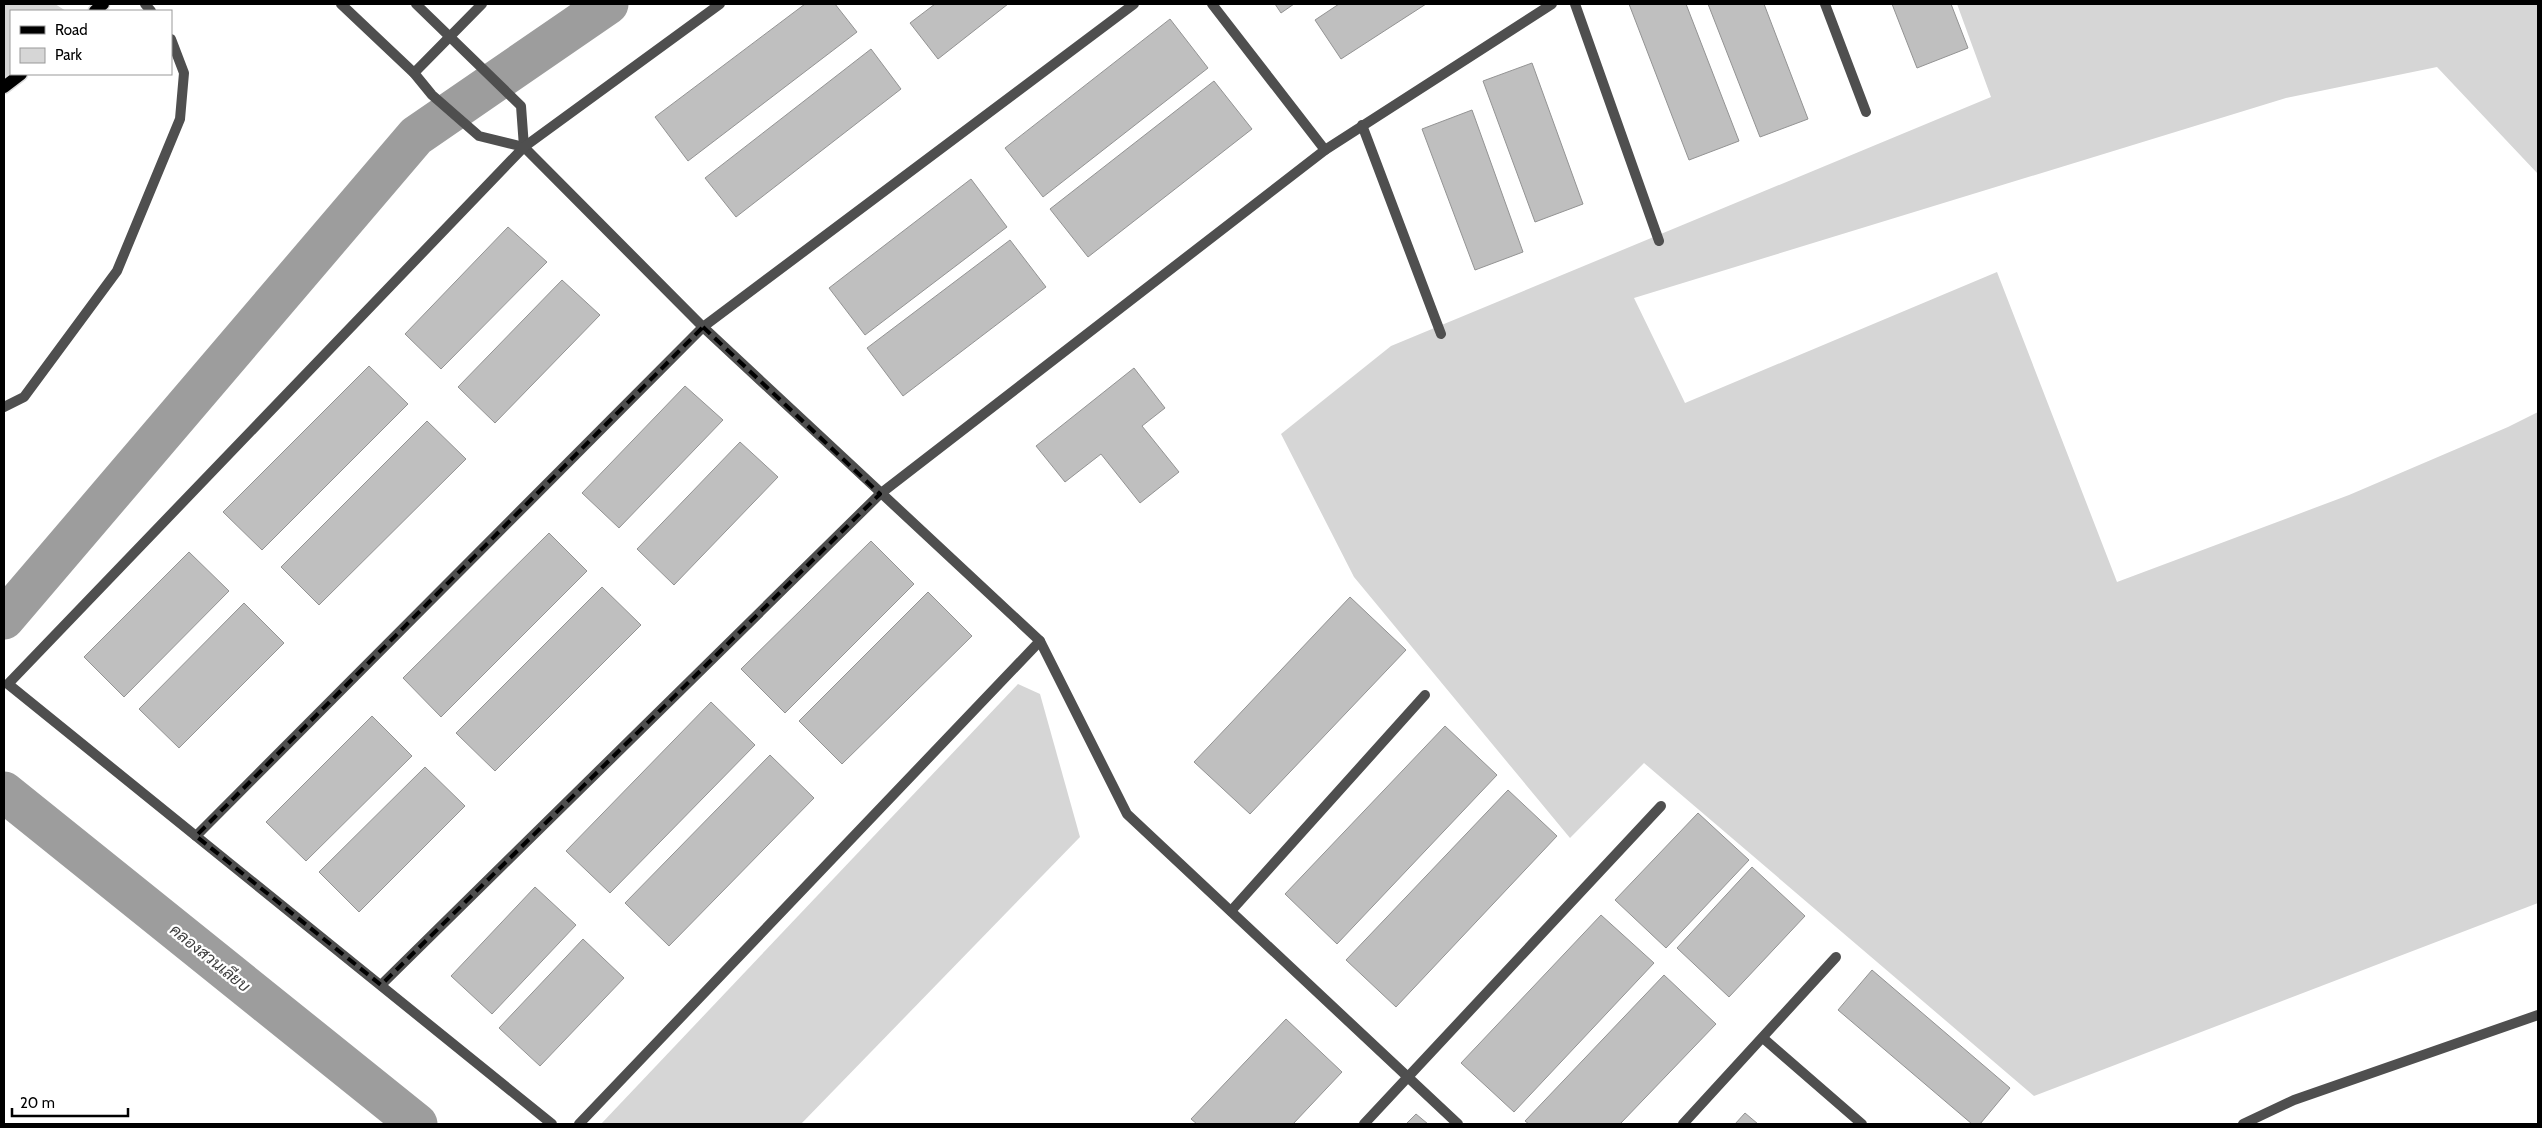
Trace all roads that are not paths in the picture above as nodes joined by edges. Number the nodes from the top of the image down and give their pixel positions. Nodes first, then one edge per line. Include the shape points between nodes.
1 (341, 4) edge
2 (416, 4) edge
3 (482, 4) edge
4 (720, 4) edge
5 (1134, 4) edge
6 (1212, 4) edge
7 (1552, 4) edge
8 (1575, 4) edge
9 (1825, 4) edge
10 (451, 38) junction
11 (172, 42) edge
12 (414, 73) junction
13 (20, 75) edge
14 (4, 87) edge
15 (1866, 112) dead end
16 (1362, 125) junction
17 (524, 147) junction
18 (1326, 150) junction
19 (1659, 241) dead end
20 (703, 327) junction
21 (1441, 334) dead end
22 (4, 408) edge
23 (880, 494) junction
24 (1040, 641) junction
25 (1425, 695) dead end
26 (1661, 806) dead end
27 (196, 836) junction
28 (1230, 912) junction
29 (1836, 957) dead end
30 (381, 985) junction
31 (2538, 1015) edge
32 (1763, 1038) junction
33 (1408, 1077) junction
34 (552, 1124) edge
35 (579, 1124) edge
36 (1364, 1124) edge
37 (1458, 1124) edge
38 (1683, 1124) edge
39 (1862, 1124) edge
40 (2243, 1124) edge

1 - 12 street
2 - 10 street
3 - 10 street
4 - 17 street
5 - 20 street
6 - 18 street
7 - 16 street
8 - 19 street
9 - 15 street
10 - 12 street
10 - 17 street via 521,106
11 - 22 street via 184,73 180,119 117,271 24,396
12 - 17 street via 432,95 479,136
13 - 14 main road
16 - 18 street
16 - 21 street
17 - 20 street
17 - 27 street via 8,684
18 - 23 street
20 - 23 street
20 - 27 street
23 - 24 street
23 - 30 street
24 - 28 street via 1127,814
24 - 35 street
25 - 28 street
26 - 33 street
27 - 30 street
28 - 33 street
29 - 32 street
30 - 34 street
31 - 40 street via 2294,1100
32 - 38 street
32 - 39 street
33 - 36 street
33 - 37 street

